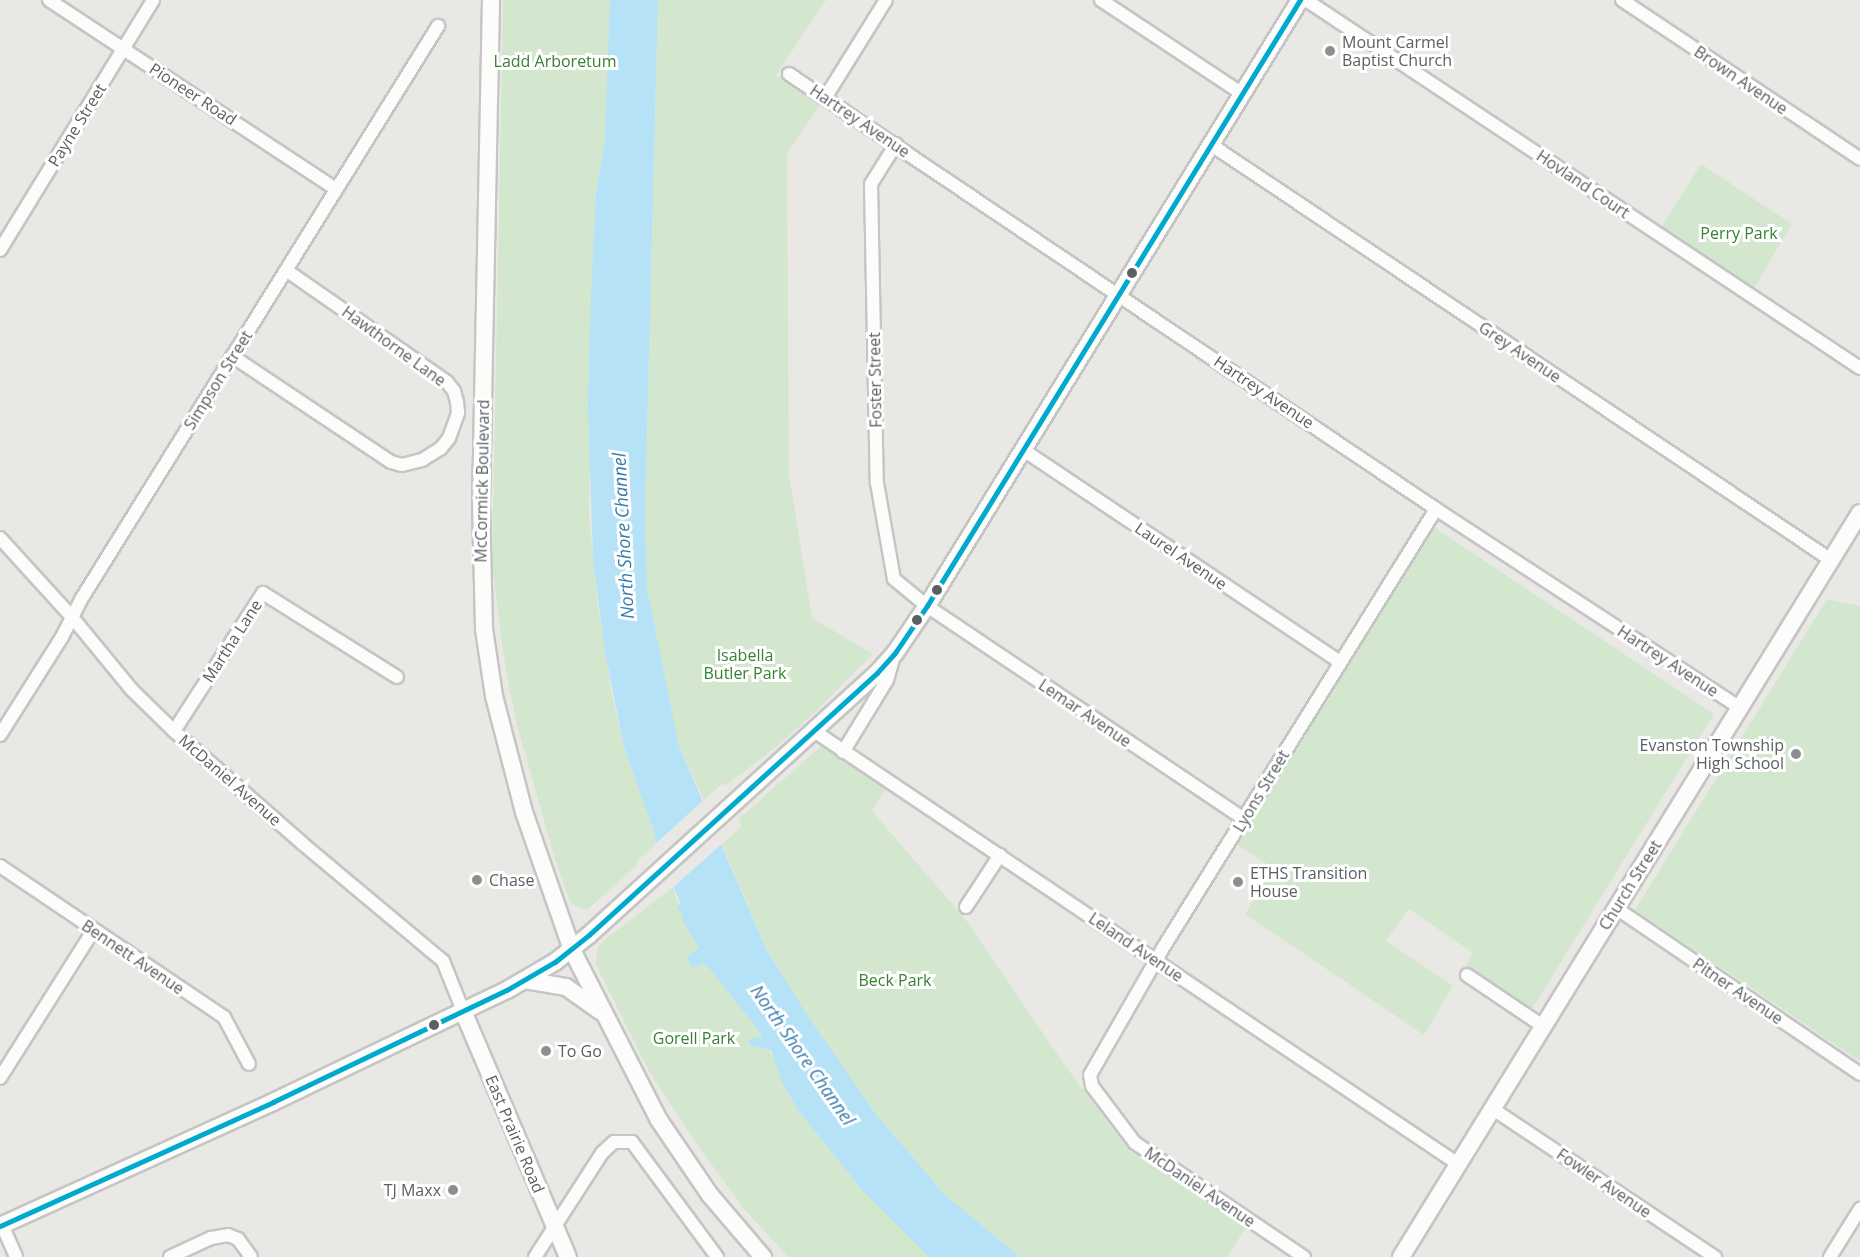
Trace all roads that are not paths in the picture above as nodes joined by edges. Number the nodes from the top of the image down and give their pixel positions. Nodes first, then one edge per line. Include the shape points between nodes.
1 (50, 0) edge
2 (153, 0) edge
3 (491, 0) edge
4 (886, 0) edge
5 (1101, 0) edge
6 (1300, 0) edge
7 (1306, 0) edge
8 (1622, 0) edge
9 (438, 26) dead end
10 (124, 48) junction
11 (789, 74) dead end
12 (1241, 93) junction
13 (825, 98) junction
14 (896, 144) junction
15 (1210, 144) junction
16 (1860, 159) edge
17 (336, 189) junction
18 (0, 250) edge
19 (286, 270) junction
20 (1118, 294) junction
21 (232, 357) junction
22 (1860, 368) edge
23 (1022, 449) junction
24 (1436, 509) junction
25 (1860, 513) edge
26 (0, 538) edge
27 (1831, 560) junction
28 (927, 606) junction
29 (72, 617) junction
30 (895, 653) junction
31 (1340, 662) junction
32 (397, 677) dead end
33 (1740, 708) junction
34 (174, 731) junction
35 (814, 731) junction
36 (0, 735) edge
37 (843, 752) junction
38 (1244, 819) junction
39 (1000, 855) junction
40 (0, 866) edge
41 (966, 906) dead end
42 (1616, 908) junction
43 (93, 931) junction
44 (572, 950) junction
45 (1156, 960) junction
46 (1467, 975) dead end
47 (525, 980) junction
48 (463, 1011) junction
49 (605, 1015) junction
50 (1543, 1026) junction
51 (249, 1064) dead end
52 (1860, 1074) edge
53 (1090, 1075) joint
54 (0, 1078) edge
55 (1492, 1109) junction
56 (1458, 1164) junction
57 (1860, 1209) edge
58 (1, 1226) edge
59 (555, 1226) junction
60 (1300, 1254) edge
61 (16, 1257) edge
62 (170, 1257) edge
63 (251, 1257) edge
64 (535, 1257) edge
65 (568, 1257) edge
66 (717, 1257) edge
67 (763, 1257) edge
68 (1401, 1257) edge
69 (1715, 1257) edge
70 (1830, 1257) edge

1 - 10 street, Pioneer Road
2 - 10 street, Payne Street
3 - 44 main road, McCormick Boulevard via 481,504 484,629 494,696 524,812
4 - 13 street
5 - 12 street
6 - 12 main road
7 - 22 street, Hovland Court
8 - 16 street, Brown Avenue
9 - 17 street, Simpson Street
10 - 17 street, Pioneer Road
10 - 18 street, Payne Street
11 - 13 street, Hartrey Avenue
12 - 15 main road
13 - 14 street, Hartrey Avenue
14 - 20 street, Hartrey Avenue
14 - 28 street, Foster Street via 871,184 877,483 894,579
15 - 20 main road
15 - 27 street, Grey Avenue
17 - 19 street, Simpson Street
19 - 21 street, Simpson Street
19 - 21 street, Hawthorne Lane via 447,382 458,402 449,438 422,460 402,465 391,462
20 - 23 main road
20 - 24 street, Hartrey Avenue
21 - 29 street, Simpson Street
23 - 28 main road
23 - 31 street, Laurel Avenue
24 - 31 street, Lyons Street
24 - 33 street, Hartrey Avenue
25 - 27 main road, Church Street
26 - 29 street, McDaniel Avenue
27 - 33 main road, Church Street
28 - 30 main road
28 - 38 street, Lemar Avenue
29 - 34 street, McDaniel Avenue via 132,690
29 - 36 street, Simpson Street
30 - 35 main road
30 - 37 street via 887,680
31 - 38 street, Lyons Street
32 - 34 street, Martha Lane via 263,593
33 - 42 main road, Church Street
34 - 48 street, McDaniel Avenue via 443,961
35 - 37 street, Leland Avenue
35 - 44 main road
37 - 39 street, Leland Avenue
38 - 45 street, Lyons Street
39 - 41 street
39 - 45 street, Leland Avenue
40 - 43 street, Bennett Avenue
42 - 50 main road, Church Street
42 - 52 street, Pitner Avenue
43 - 51 street, Bennett Avenue via 224,1017
43 - 54 street
44 - 47 main road
44 - 49 main road, McCormick Boulevard
45 - 53 street, Lyons Street
45 - 56 street, Leland Avenue
46 - 50 street
47 - 48 main road
47 - 49 main road via 566,987
48 - 58 main road
48 - 59 main road, East Prairie Road
49 - 67 main road, McCormick Boulevard via 658,1120 710,1195
50 - 55 main road, Church Street
53 - 60 street, McDaniel Avenue via 1092,1086 1135,1143
55 - 56 main road, Church Street
55 - 69 street, Fowler Avenue
56 - 68 main road, Church Street
57 - 70 street
58 - 61 street
59 - 64 street
59 - 65 main road, East Prairie Road
59 - 66 street via 602,1153 614,1142 632,1142
62 - 63 street via 228,1235 238,1239

